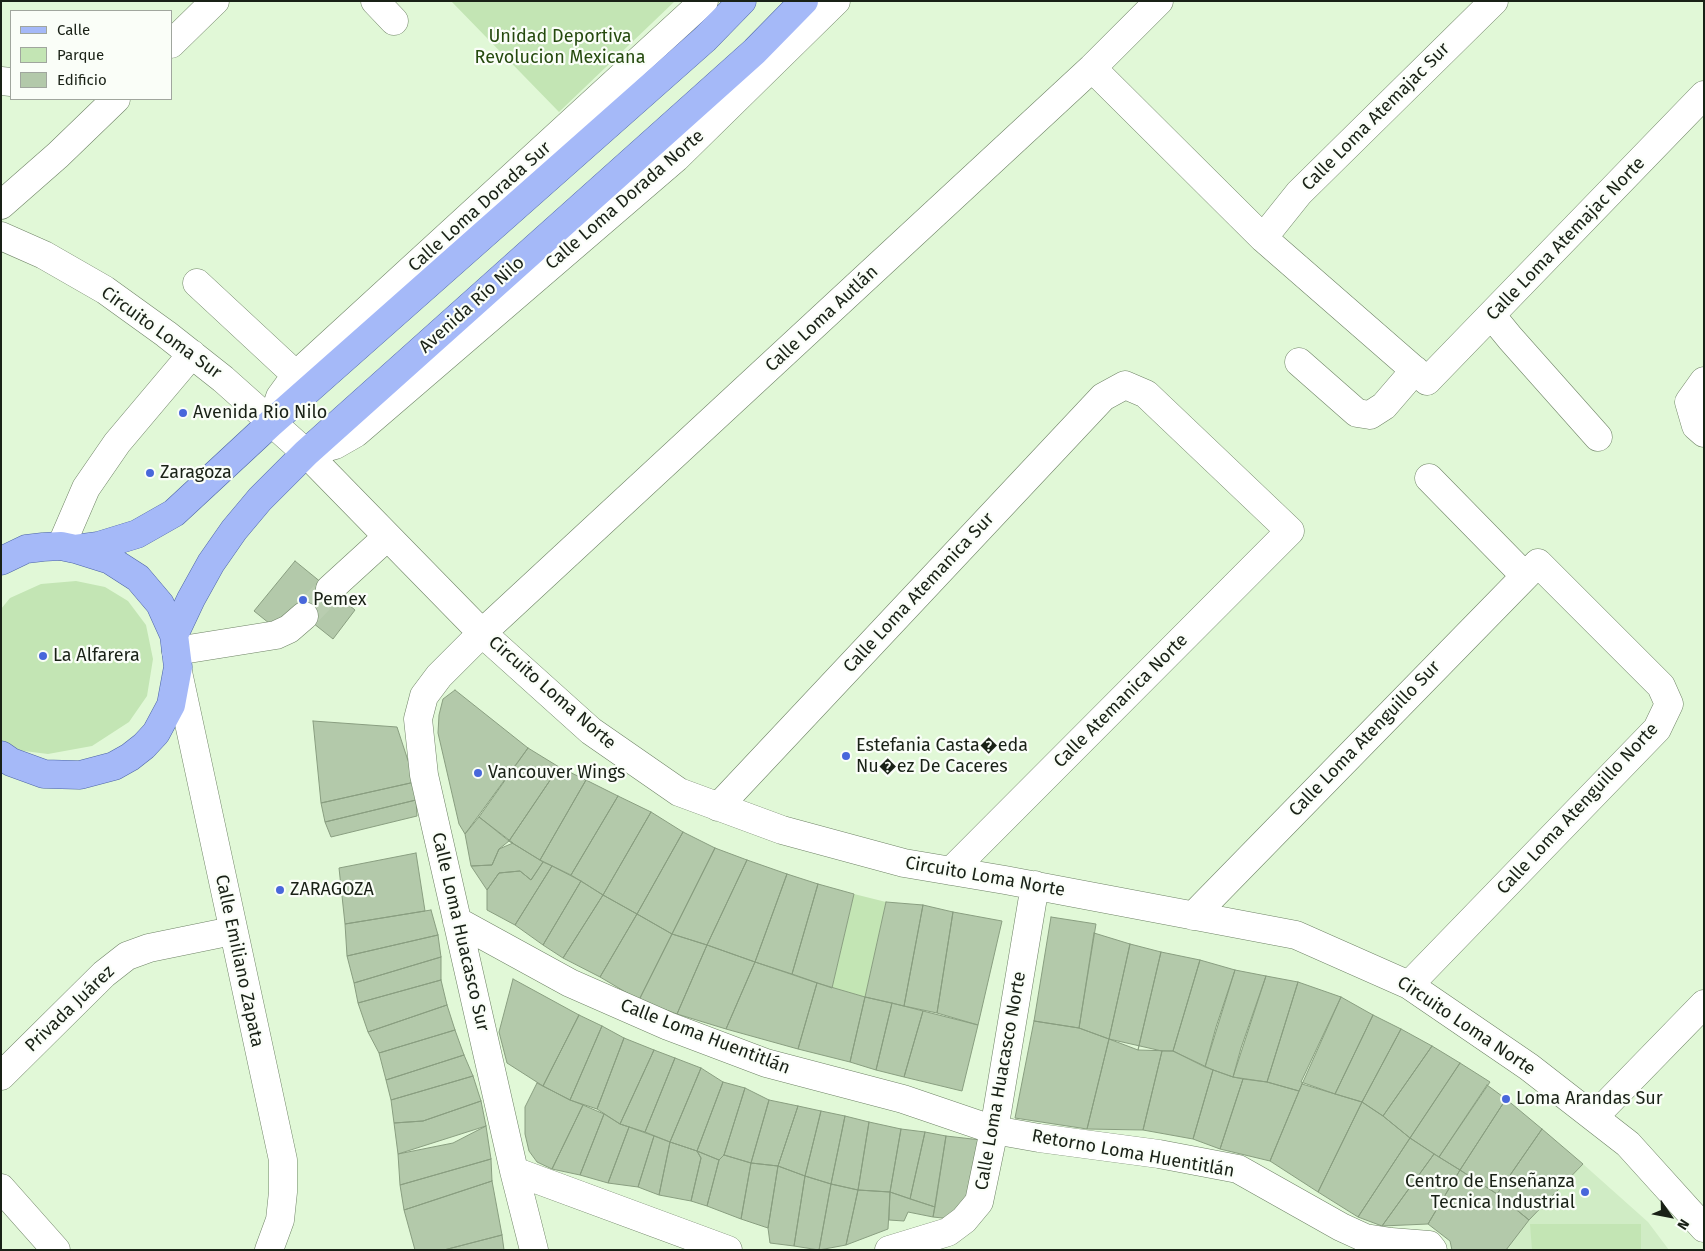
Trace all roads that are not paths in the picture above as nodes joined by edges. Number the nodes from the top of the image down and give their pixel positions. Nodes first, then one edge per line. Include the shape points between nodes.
1 (215, 1) edge
2 (375, 1) edge
3 (704, 1) edge
4 (742, 1) edge
5 (804, 1) edge
6 (836, 1) edge
7 (1159, 1) edge
8 (1494, 1) edge
9 (394, 22) dead end
10 (172, 43) edge
11 (1092, 68) junction
12 (1704, 95) edge
13 (115, 100) edge
14 (1, 205) edge
15 (1, 236) edge
16 (1263, 238) junction
17 (197, 283) dead end
18 (1492, 316) junction
19 (192, 354) junction
20 (1299, 362) dead end
21 (296, 375) junction
22 (1421, 376) junction
23 (1125, 385) joint
24 (1696, 392) edge
25 (271, 422) junction
26 (1704, 433) edge
27 (1598, 437) dead end
28 (306, 453) junction
29 (1429, 478) dead end
30 (387, 537) junction
31 (14, 547) edge
32 (68, 548) junction
33 (1, 561) edge
34 (1531, 570) junction
35 (330, 589) tunnel mouth
36 (304, 616) tunnel mouth
37 (482, 633) junction
38 (176, 653) junction
39 (1, 755) edge
40 (718, 807) junction
41 (951, 871) junction
42 (1034, 885) junction
43 (1193, 916) junction
44 (457, 921) junction
45 (232, 931) junction
46 (1409, 985) junction
47 (1704, 1004) edge
48 (1, 1076) edge
49 (1594, 1117) junction
50 (994, 1130) junction
51 (514, 1172) junction
52 (1, 1188) edge
53 (1704, 1228) edge
54 (276, 1248) edge
55 (56, 1250) edge
56 (534, 1250) edge
57 (728, 1250) edge
58 (889, 1250) edge
59 (1434, 1250) edge

1 - 10 street
2 - 9 street
3 - 21 street, Calle Loma Dorada Sur
4 - 25 main road via 705,39
5 - 28 main road, Avenida Río Nilo via 748,57
6 - 28 street, Calle Loma Dorada Norte via 676,158 356,433 335,445
7 - 11 street, Calle Loma Autlán
8 - 16 street, Calle Loma Atemajac Sur via 1299,193
11 - 16 street
11 - 37 street, Calle Loma Autlán
12 - 18 street, Calle Loma Atemajac Norte
13 - 14 street
15 - 19 street, Circuito Loma Sur via 44,255 105,290
16 - 22 street
17 - 21 street
18 - 22 street, Calle Loma Atemajac Norte
18 - 27 street
19 - 25 street, Circuito Loma Sur
19 - 32 street via 117,443 86,488
20 - 22 street, Calle Loma Atemajac Norte via 1357,413 1370,415
21 - 25 street, Calle Loma Dorada Sur via 280,397
23 - 40 street, Calle Loma Atemanica Sur via 1103,397
23 - 41 street, Calle Atemanica Norte via 1146,394 1290,530
24 - 26 street via 1696,426
25 - 28 street, Circuito Loma Sur
25 - 32 main road via 174,513 136,534 98,546
28 - 30 street, Circuito Loma Norte
28 - 38 main road, Avenida Río Nilo via 260,499 211,563 191,599
29 - 34 street, Calle Loma Atenguillo Norte
30 - 35 street
30 - 37 street, Circuito Loma Norte
31 - 32 main road
31 - 33 main road
32 - 38 main road via 110,560 138,578 160,604
34 - 43 street, Calle Loma Atenguillo Sur
34 - 46 street, Calle Loma Atenguillo Norte via 1661,686 1669,704 1657,729
36 - 38 street via 289,629 276,634
37 - 40 street, Circuito Loma Norte via 590,731 680,792
37 - 44 street, Calle Loma Huacasco Sur via 439,676 424,696 418,719 424,775
38 - 39 main road, Avenida Río Nilo via 171,704 156,733 130,757 114,766 80,775 44,774
38 - 45 street, Calle Emiliano Zapata
40 - 41 street, Circuito Loma Norte via 782,830 904,863
41 - 42 street, Circuito Loma Norte
42 - 43 street, Circuito Loma Norte
42 - 50 street, Calle Loma Huacasco Norte
43 - 46 street, Circuito Loma Norte via 1296,935
44 - 50 street, Calle Loma Huentitlán via 570,984 668,1026 766,1063 903,1099
44 - 51 street, Calle Loma Huacasco Sur
45 - 48 street, Privada Juárez via 127,956 104,974
45 - 54 street, Calle Emiliano Zapata via 282,1160 283,1192
46 - 49 street, Circuito Loma Norte via 1529,1067
47 - 49 street
49 - 53 street, Circuito Loma Norte via 1628,1144
50 - 58 street, Calle Loma Huacasco Norte via 979,1202 964,1220 948,1232
50 - 59 street, Retorno Loma Huentitlán via 1238,1169 1365,1238 1429,1245
51 - 56 street, Calle Loma Huacasco Sur
51 - 57 street
52 - 55 street

